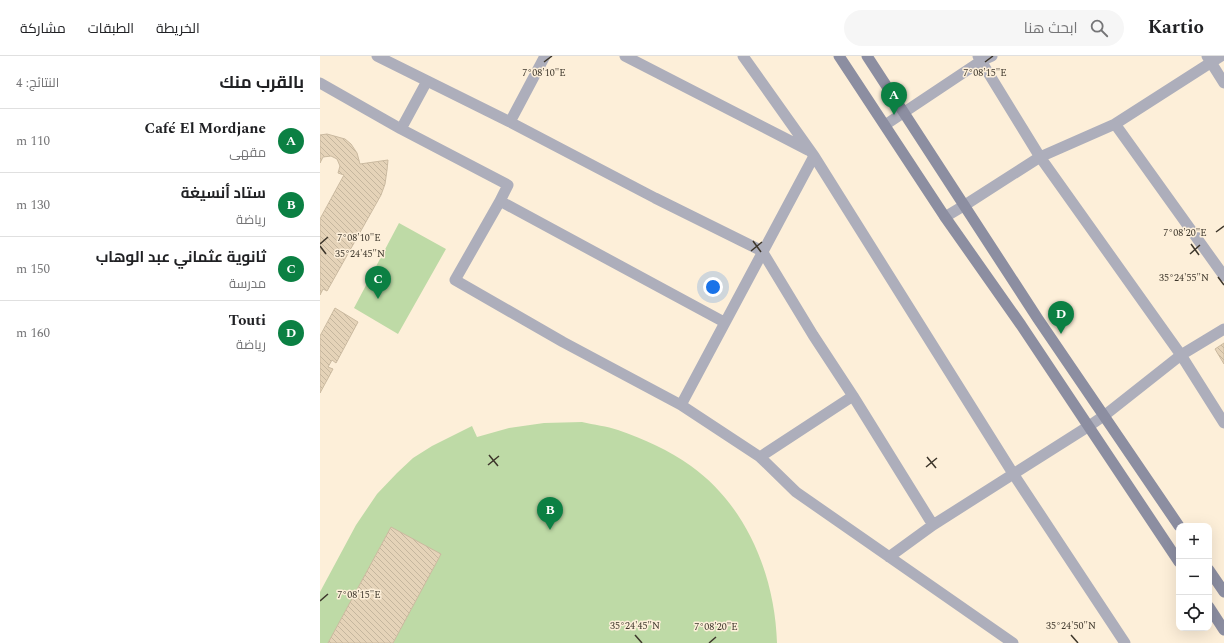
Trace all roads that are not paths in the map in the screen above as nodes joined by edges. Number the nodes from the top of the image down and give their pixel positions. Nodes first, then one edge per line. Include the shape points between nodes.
1 (377, 56) edge
2 (545, 56) edge
3 (625, 56) edge
4 (742, 56) edge
5 (839, 56) edge
6 (867, 56) edge
7 (992, 56) edge
8 (1222, 56) edge
9 (979, 58) edge
10 (1209, 59) edge
11 (427, 81) junction
12 (320, 83) edge
13 (1224, 83) edge
14 (904, 112) junction
15 (510, 122) junction
16 (1115, 124) junction
17 (885, 125) junction
18 (401, 129) junction
19 (812, 154) junction
20 (1040, 157) junction
21 (500, 201) junction
22 (965, 206) junction
23 (945, 217) junction
24 (762, 251) junction
25 (1224, 276) edge
26 (724, 322) junction
27 (1224, 329) edge
28 (1181, 355) junction
29 (853, 396) junction
30 (681, 405) junction
31 (1105, 415) junction
32 (1224, 423) edge
33 (1089, 426) junction
34 (760, 457) junction
35 (1014, 475) junction
36 (1178, 523) edge
37 (933, 525) junction
38 (889, 557) junction
39 (1177, 559) edge
40 (1212, 574) edge
41 (1224, 592) edge
42 (1212, 612) edge
43 (1224, 630) edge
44 (1013, 643) edge
45 (1126, 643) edge

1 - 11 street
2 - 15 street
3 - 19 street
4 - 19 street
5 - 17 main road
6 - 14 main road
7 - 9 street
8 - 10 street
9 - 14 street
9 - 20 street
10 - 13 street
10 - 16 street
11 - 15 street
11 - 18 street
12 - 18 street
14 - 17 street
14 - 22 main road
15 - 24 street
16 - 20 street
16 - 25 street
17 - 23 main road
18 - 21 street via 508,185
19 - 24 street
19 - 35 street
20 - 22 street
20 - 28 street
21 - 26 street
21 - 30 street via 455,280
22 - 23 street
22 - 31 main road via 1038,319
23 - 33 main road
24 - 26 street
24 - 29 street
26 - 30 street
27 - 28 street
28 - 31 street
28 - 32 street
29 - 34 street
29 - 37 street
30 - 34 street
31 - 33 street
31 - 36 main road
33 - 35 street
33 - 39 main road
34 - 38 street via 796,492
35 - 37 street
35 - 45 street
37 - 38 street
38 - 44 street
40 - 41 main road
42 - 43 main road

